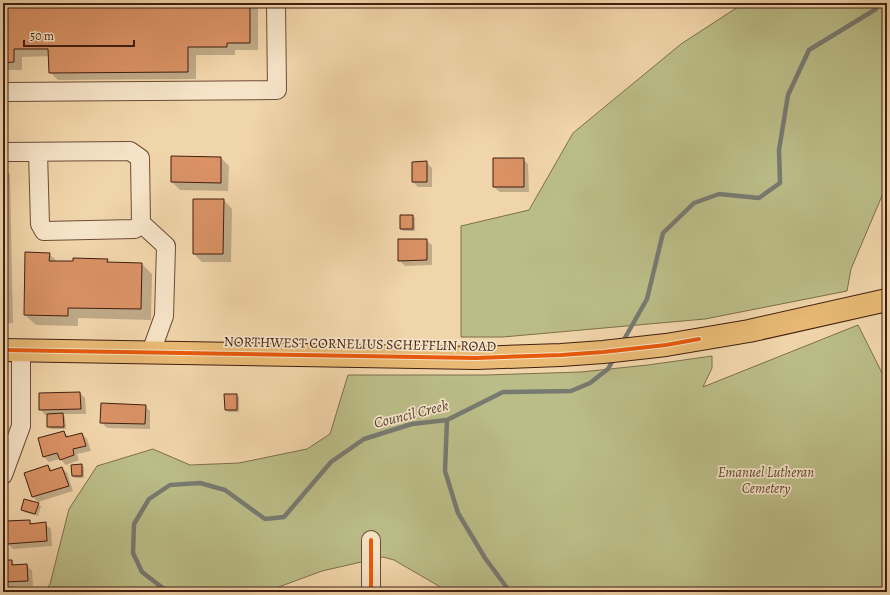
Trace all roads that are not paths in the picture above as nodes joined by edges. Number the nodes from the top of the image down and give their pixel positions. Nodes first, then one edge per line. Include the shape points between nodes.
1 (276, 3) edge
2 (3, 92) edge
3 (3, 152) edge
4 (38, 152) junction
5 (141, 223) junction
6 (887, 300) edge
7 (12, 350) edge
8 (151, 352) junction
9 (3, 475) edge
10 (371, 540) dead end
11 (371, 592) edge

1 - 2 street via 276,90
3 - 4 street
4 - 5 street via 130,151 140,158
4 - 5 street via 40,224 44,231 135,229
5 - 8 street via 166,246 164,316
6 - 8 main road, NORTHWEST CORNELIUS SCHEFFLIN ROAD via 699,340 596,353 476,358
7 - 8 main road, NORTHWEST CORNELIUS SCHEFFLIN ROAD
7 - 9 street via 21,426
10 - 11 street

